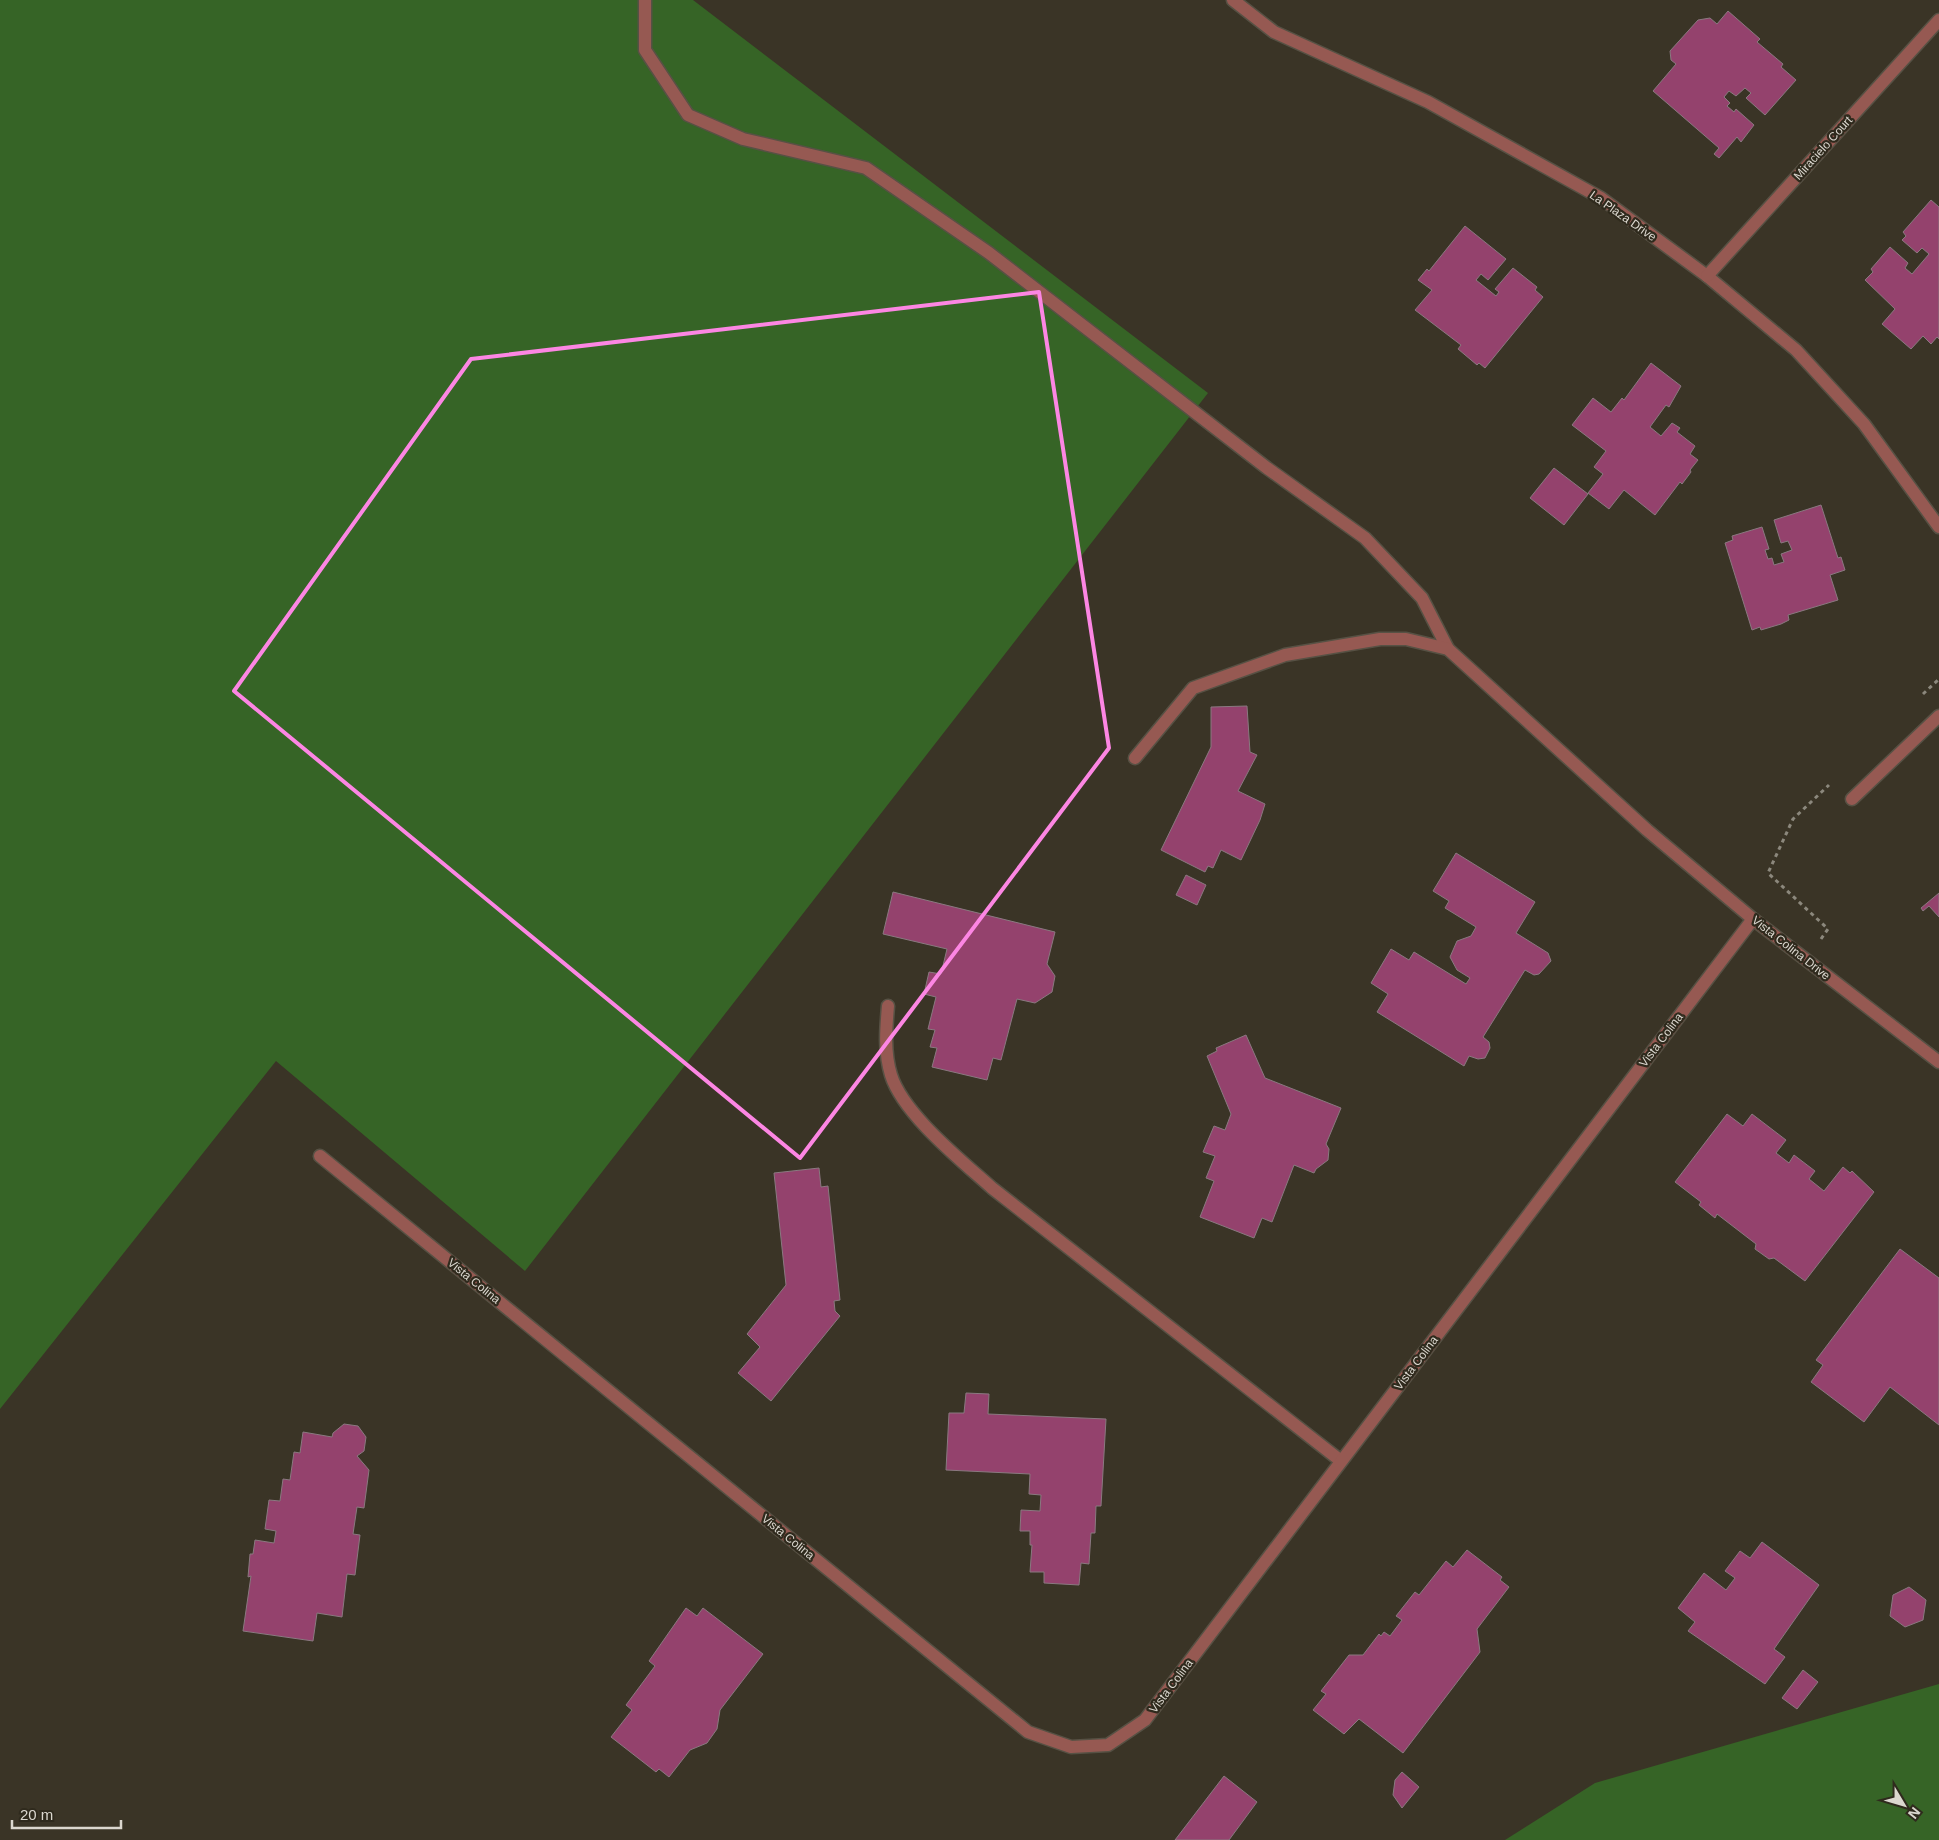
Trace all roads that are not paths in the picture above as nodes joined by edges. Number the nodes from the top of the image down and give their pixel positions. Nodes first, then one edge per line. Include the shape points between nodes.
1 (645, 0) edge
2 (1233, 0) edge
3 (1939, 20) edge
4 (1707, 276) junction
5 (1939, 527) edge
6 (1448, 649) junction
7 (1939, 716) edge
8 (1135, 758) dead end
9 (1852, 799) dead end
10 (1753, 919) junction
11 (888, 1006) dead end
12 (1939, 1062) edge
13 (320, 1156) dead end
14 (1342, 1461) junction

1 - 6 street via 645,50 688,115 743,139 866,168 990,253 1267,468 1365,538 1422,598
2 - 4 street, La Plaza Drive via 1274,32 1428,102 1601,198
3 - 4 street, Miracielo Court
4 - 5 street, La Plaza Drive via 1796,350 1864,424
6 - 8 street via 1406,639 1380,639 1284,655 1193,688
6 - 10 street, Vista Colina Drive via 1647,830
7 - 9 street
10 - 12 street, Vista Colina Drive
10 - 14 street, Vista Colina
11 - 14 street via 885,1041 891,1075 902,1097 950,1150 992,1188
13 - 14 street, Vista Colina via 1028,1732 1071,1746 1108,1745 1145,1720

